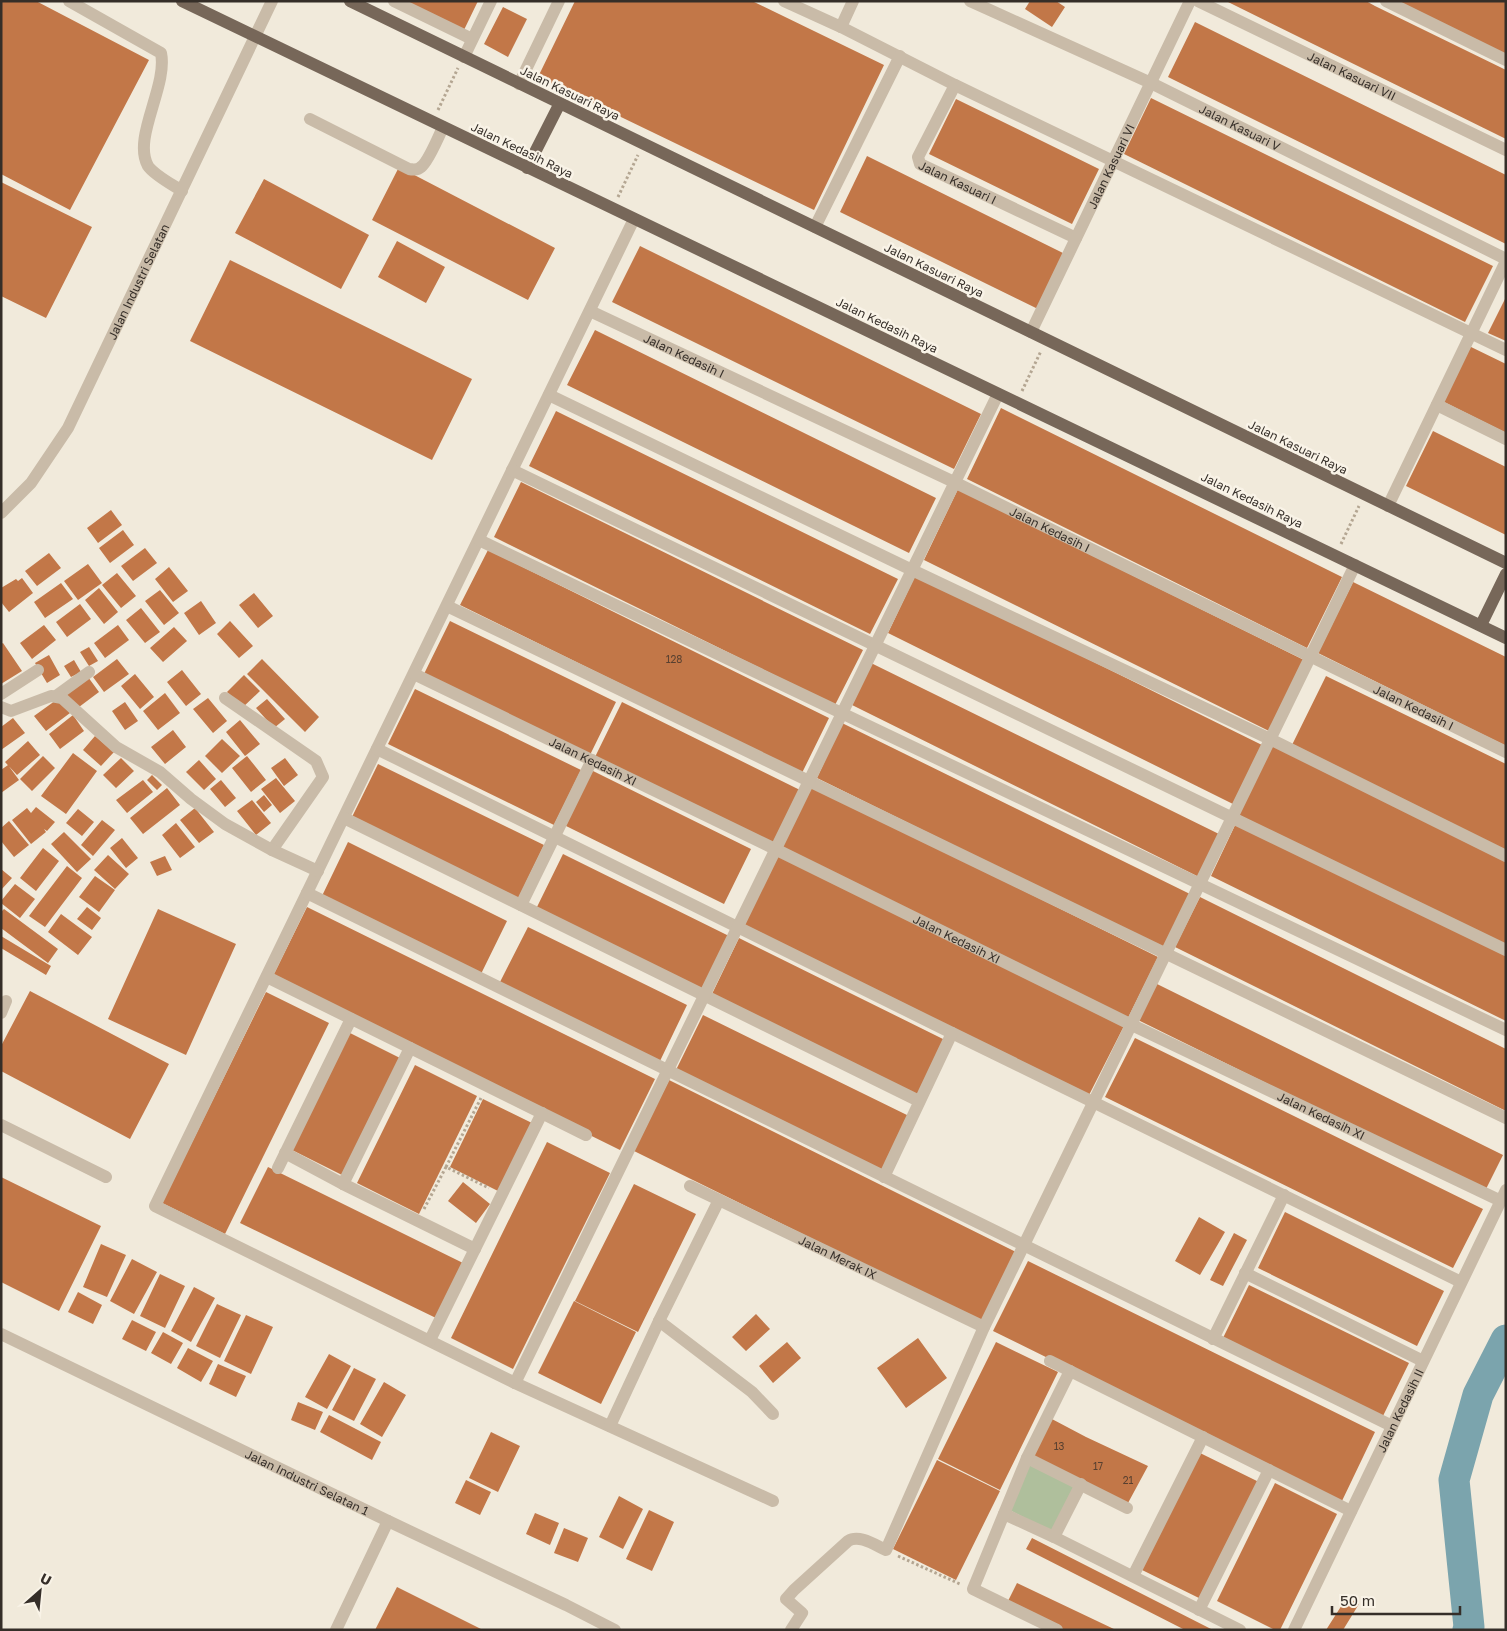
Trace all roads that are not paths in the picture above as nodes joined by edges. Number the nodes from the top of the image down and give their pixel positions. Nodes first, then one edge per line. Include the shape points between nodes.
1 (69, 1) edge
2 (182, 1) edge
3 (272, 1) edge
4 (350, 1) edge
5 (394, 1) edge
6 (491, 1) edge
7 (559, 1) edge
8 (784, 1) edge
9 (853, 1) edge
10 (970, 1) edge
11 (1190, 1) edge
12 (1198, 1) edge
13 (1386, 1) edge
14 (841, 27) junction
15 (256, 37) junction
16 (472, 39) junction
17 (464, 56) junction
18 (900, 56) junction
19 (1506, 60) edge
20 (1151, 82) junction
21 (519, 84) junction
22 (955, 85) junction
23 (560, 104) junction
24 (310, 119) dead end
25 (438, 125) junction
26 (1506, 150) edge
27 (1113, 161) junction
28 (527, 168) junction
29 (182, 191) junction
30 (634, 219) junction
31 (815, 227) junction
32 (1076, 238) junction
33 (1506, 260) edge
34 (590, 311) junction
35 (1031, 332) junction
36 (1471, 333) junction
37 (1506, 350) edge
38 (550, 394) junction
39 (998, 394) junction
40 (1437, 405) junction
41 (1506, 439) edge
42 (512, 470) junction
43 (954, 482) junction
44 (1388, 506) junction
45 (1, 513) edge
46 (479, 540) junction
47 (1506, 563) edge
48 (1355, 565) junction
49 (912, 570) junction
50 (1506, 574) edge
51 (447, 606) junction
52 (1480, 625) junction
53 (1506, 638) edge
54 (875, 646) junction
55 (1311, 656) junction
56 (38, 670) dead end
57 (89, 672) dead end
58 (414, 674) junction
59 (1, 694) edge
60 (56, 696) junction
61 (225, 698) dead end
62 (1, 707) edge
63 (842, 713) junction
64 (1270, 739) junction
65 (377, 749) junction
66 (1506, 752) edge
67 (592, 760) junction
68 (809, 781) junction
69 (344, 818) junction
70 (1232, 818) junction
71 (554, 836) junction
72 (272, 850) junction
73 (776, 850) junction
74 (1506, 856) edge
75 (318, 871) junction
76 (1200, 884) junction
77 (307, 893) junction
78 (521, 905) junction
79 (738, 926) junction
80 (1506, 950) edge
81 (1166, 954) junction
82 (266, 977) junction
83 (704, 995) junction
84 (351, 1020) junction
85 (1132, 1025) junction
86 (1506, 1030) edge
87 (952, 1033) junction
88 (410, 1048) junction
89 (668, 1070) junction
90 (919, 1101) junction
91 (1094, 1102) junction
92 (542, 1113) junction
93 (1506, 1118) edge
94 (1, 1125) edge
95 (586, 1135) dead end
96 (285, 1153) junction
97 (278, 1168) dead end
98 (106, 1177) dead end
99 (884, 1177) junction
100 (343, 1184) junction
101 (690, 1186) dead end
102 (1284, 1195) junction
103 (1503, 1196) edge
104 (719, 1200) junction
105 (1024, 1245) junction
106 (475, 1249) junction
107 (1245, 1273) junction
108 (1461, 1282) junction
109 (659, 1321) junction
110 (984, 1327) junction
111 (1, 1334) edge
112 (1213, 1338) junction
113 (430, 1340) junction
114 (1050, 1361) dead end
115 (1424, 1361) junction
116 (1070, 1371) junction
117 (515, 1383) junction
118 (773, 1414) dead end
119 (610, 1426) junction
120 (1392, 1426) junction
121 (1203, 1437) junction
122 (1027, 1458) junction
123 (1269, 1470) junction
124 (1081, 1484) junction
125 (773, 1501) dead end
126 (1127, 1508) dead end
127 (1351, 1512) junction
128 (1004, 1514) junction
129 (388, 1521) junction
130 (1054, 1537) junction
131 (1133, 1576) junction
132 (1199, 1610) junction
133 (336, 1630) edge
134 (614, 1630) edge
135 (791, 1630) edge
136 (1057, 1630) edge
137 (1240, 1630) edge
138 (1294, 1630) edge

1 - 29 street via 161,52 163,61 159,85 144,152 149,166
2 - 15 main road, Jalan Kedasih Raya
3 - 15 street, Jalan Industri Selatan
4 - 17 main road, Jalan Kasuari Raya
5 - 16 street
6 - 16 street
7 - 21 street
8 - 14 street
9 - 14 street
10 - 20 street, Jalan Kasuari V
11 - 20 street, Jalan Kasuari VI
12 - 26 street, Jalan Kasuari VII
13 - 19 street
14 - 18 street
15 - 25 main road, Jalan Kedasih Raya
15 - 29 street, Jalan Industri Selatan
16 - 17 street
17 - 21 main road, Jalan Kasuari Raya
18 - 22 street
18 - 31 street
20 - 27 street, Jalan Kasuari VI
20 - 33 street, Jalan Kasuari V
21 - 23 main road, Jalan Kasuari Raya
22 - 27 street
22 - 32 street, Jalan Kasuari I via 918,157 920,164
23 - 28 main road
23 - 31 main road, Jalan Kasuari Raya
24 - 25 street via 416,170 425,162
25 - 28 main road, Jalan Kedasih Raya
27 - 32 street, Jalan Kasuari VI
27 - 36 street
28 - 30 main road, Jalan Kedasih Raya
29 - 45 street, Jalan Industri Selatan via 68,428 31,483
30 - 34 street
30 - 39 main road, Jalan Kedasih Raya
31 - 35 main road, Jalan Kasuari Raya
32 - 35 street, Jalan Kasuari VI
33 - 36 street
34 - 38 street
34 - 43 street, Jalan Kedasih I
35 - 44 main road, Jalan Kasuari Raya
36 - 37 street
36 - 40 street
38 - 42 street
38 - 49 street
39 - 43 street
39 - 48 main road, Jalan Kedasih Raya
40 - 41 street
40 - 44 street
42 - 46 street
42 - 54 street
43 - 49 street
43 - 55 street, Jalan Kedasih I
44 - 47 main road, Jalan Kasuari Raya
46 - 51 street
46 - 63 street
48 - 52 main road, Jalan Kedasih Raya
48 - 55 street
49 - 54 street
49 - 64 street
50 - 52 main road
51 - 58 street
51 - 68 street
52 - 53 main road, Jalan Kedasih Raya
54 - 63 street
54 - 70 street
55 - 64 street
55 - 66 street, Jalan Kedasih I
56 - 59 street
57 - 60 street
58 - 65 street
58 - 67 street, Jalan Kedasih XI
60 - 62 street via 11,711
60 - 72 street via 116,747 160,772 225,824
61 - 72 street via 316,761 323,777
63 - 68 street
63 - 76 street
64 - 70 street
64 - 74 street
65 - 69 street
65 - 71 street
67 - 71 street
67 - 73 street, Jalan Kedasih XI
68 - 73 street
68 - 81 street
69 - 75 street
69 - 78 street
70 - 76 street
70 - 80 street
71 - 78 street
71 - 79 street
72 - 75 street
73 - 79 street
73 - 85 street, Jalan Kedasih XI
75 - 77 street
76 - 81 street
76 - 86 street
77 - 82 street
77 - 89 street
78 - 83 street
79 - 83 street
79 - 87 street
81 - 85 street
81 - 93 street
82 - 84 street
82 - 113 street via 155,1206
83 - 89 street
83 - 90 street
84 - 88 street
84 - 96 street
85 - 91 street
85 - 103 street, Jalan Kedasih XI
87 - 90 street
87 - 91 street
88 - 92 street
88 - 100 street
89 - 99 street
89 - 117 street
90 - 99 street
91 - 102 street
91 - 105 street
92 - 95 street
92 - 106 street
94 - 98 street
96 - 97 street
96 - 100 street
99 - 105 street
100 - 106 street
101 - 104 street, Jalan Merak IX
102 - 107 street
102 - 108 street
103 - 108 street, Jalan Kedasih II
104 - 109 street
104 - 110 street, Jalan Merak IX
105 - 110 street
105 - 112 street
106 - 113 street
107 - 112 street
107 - 115 street
108 - 115 street, Jalan Kedasih II
109 - 118 street via 752,1392
109 - 119 street
110 - 135 street via 886,1550 858,1539 848,1541 786,1599 802,1613
111 - 129 street, Jalan Industri Selatan 1
112 - 120 street
113 - 117 street
114 - 116 street
115 - 120 street, Jalan Kedasih II
116 - 121 street
116 - 122 street
117 - 119 street
119 - 125 street
120 - 127 street, Jalan Kedasih II
121 - 123 street
121 - 131 street
122 - 124 street
122 - 128 street
123 - 127 street
123 - 132 street
124 - 126 street
124 - 130 street
127 - 138 street, Jalan Kedasih II
128 - 130 street
128 - 136 street via 973,1589
129 - 133 street
129 - 134 street, Jalan Industri Selatan 1
130 - 131 street
131 - 132 street
132 - 137 street

